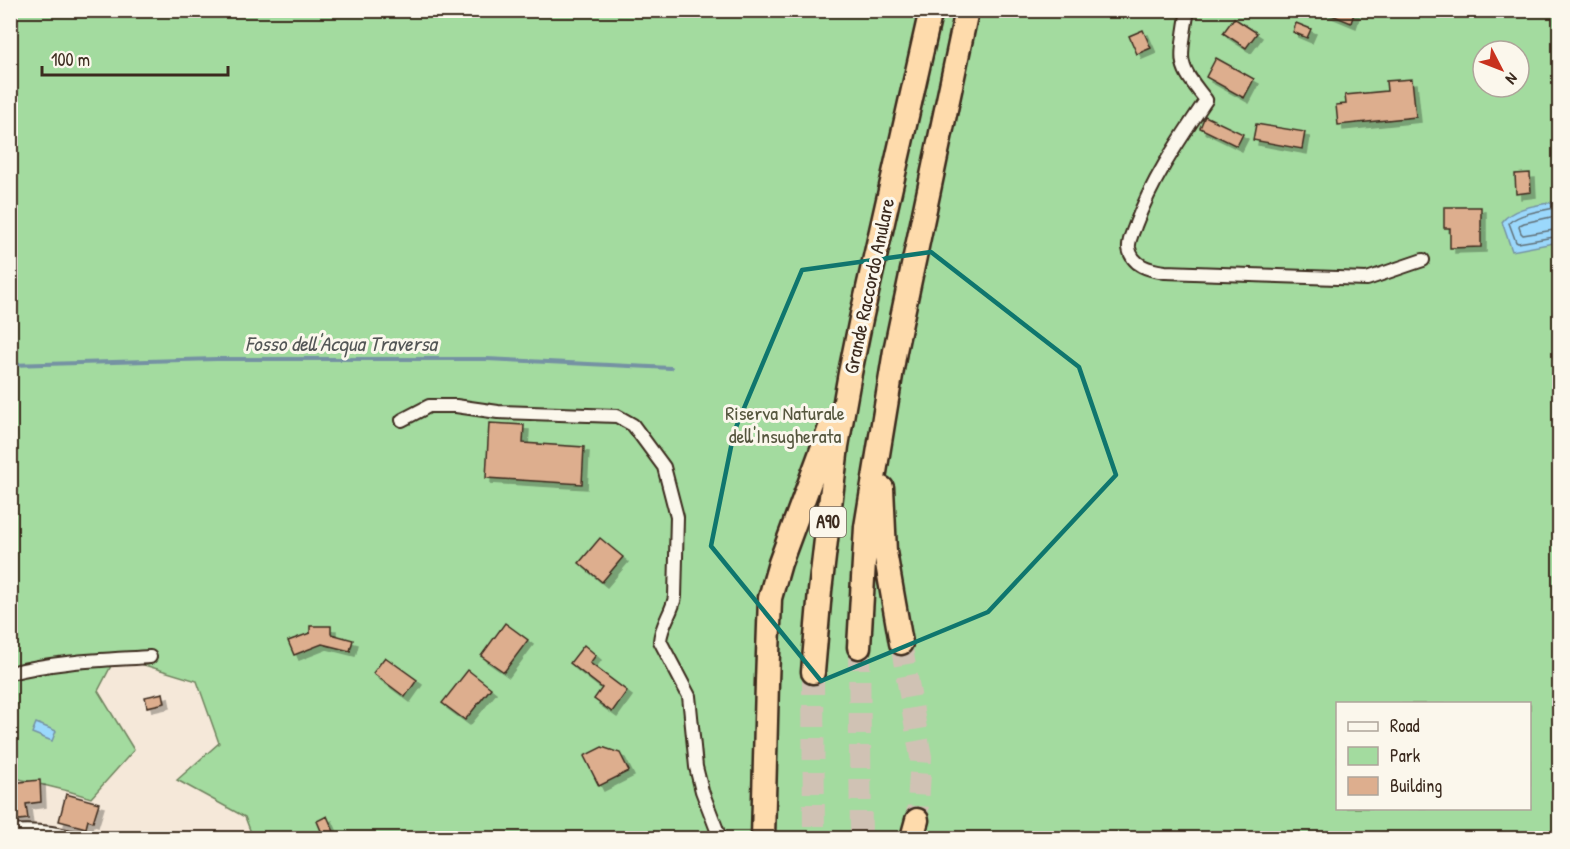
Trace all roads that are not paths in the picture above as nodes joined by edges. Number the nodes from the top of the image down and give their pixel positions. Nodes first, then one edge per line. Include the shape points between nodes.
1 (931, 10) edge
2 (966, 10) edge
3 (1188, 10) edge
4 (1423, 260) dead end
5 (850, 373) junction
6 (402, 420) dead end
7 (880, 445) junction
8 (901, 643) tunnel mouth
9 (859, 647) tunnel mouth
10 (150, 657) dead end
11 (813, 672) tunnel mouth
12 (10, 673) edge
13 (10, 832) edge
14 (75, 838) edge
15 (720, 838) edge
16 (763, 838) edge

1 - 5 highway, Grande Raccordo Anulare / A90
2 - 7 highway, Grande Raccordo Anulare / A90 via 895,351
3 - 4 street via 1182,62 1206,100 1166,160 1142,207 1129,247 1139,265 1165,272 1368,279
5 - 11 highway, Grande Raccordo Anulare / A90 via 837,446
5 - 16 highway via 770,598
6 - 15 street via 429,406 456,406 498,412 616,416 633,424 664,467 677,517 675,597 660,641 689,696 696,767
7 - 8 highway via 885,552
7 - 9 highway, Grande Raccordo Anulare / A90 via 866,527
10 - 12 street via 71,662
13 - 14 street via 32,831

